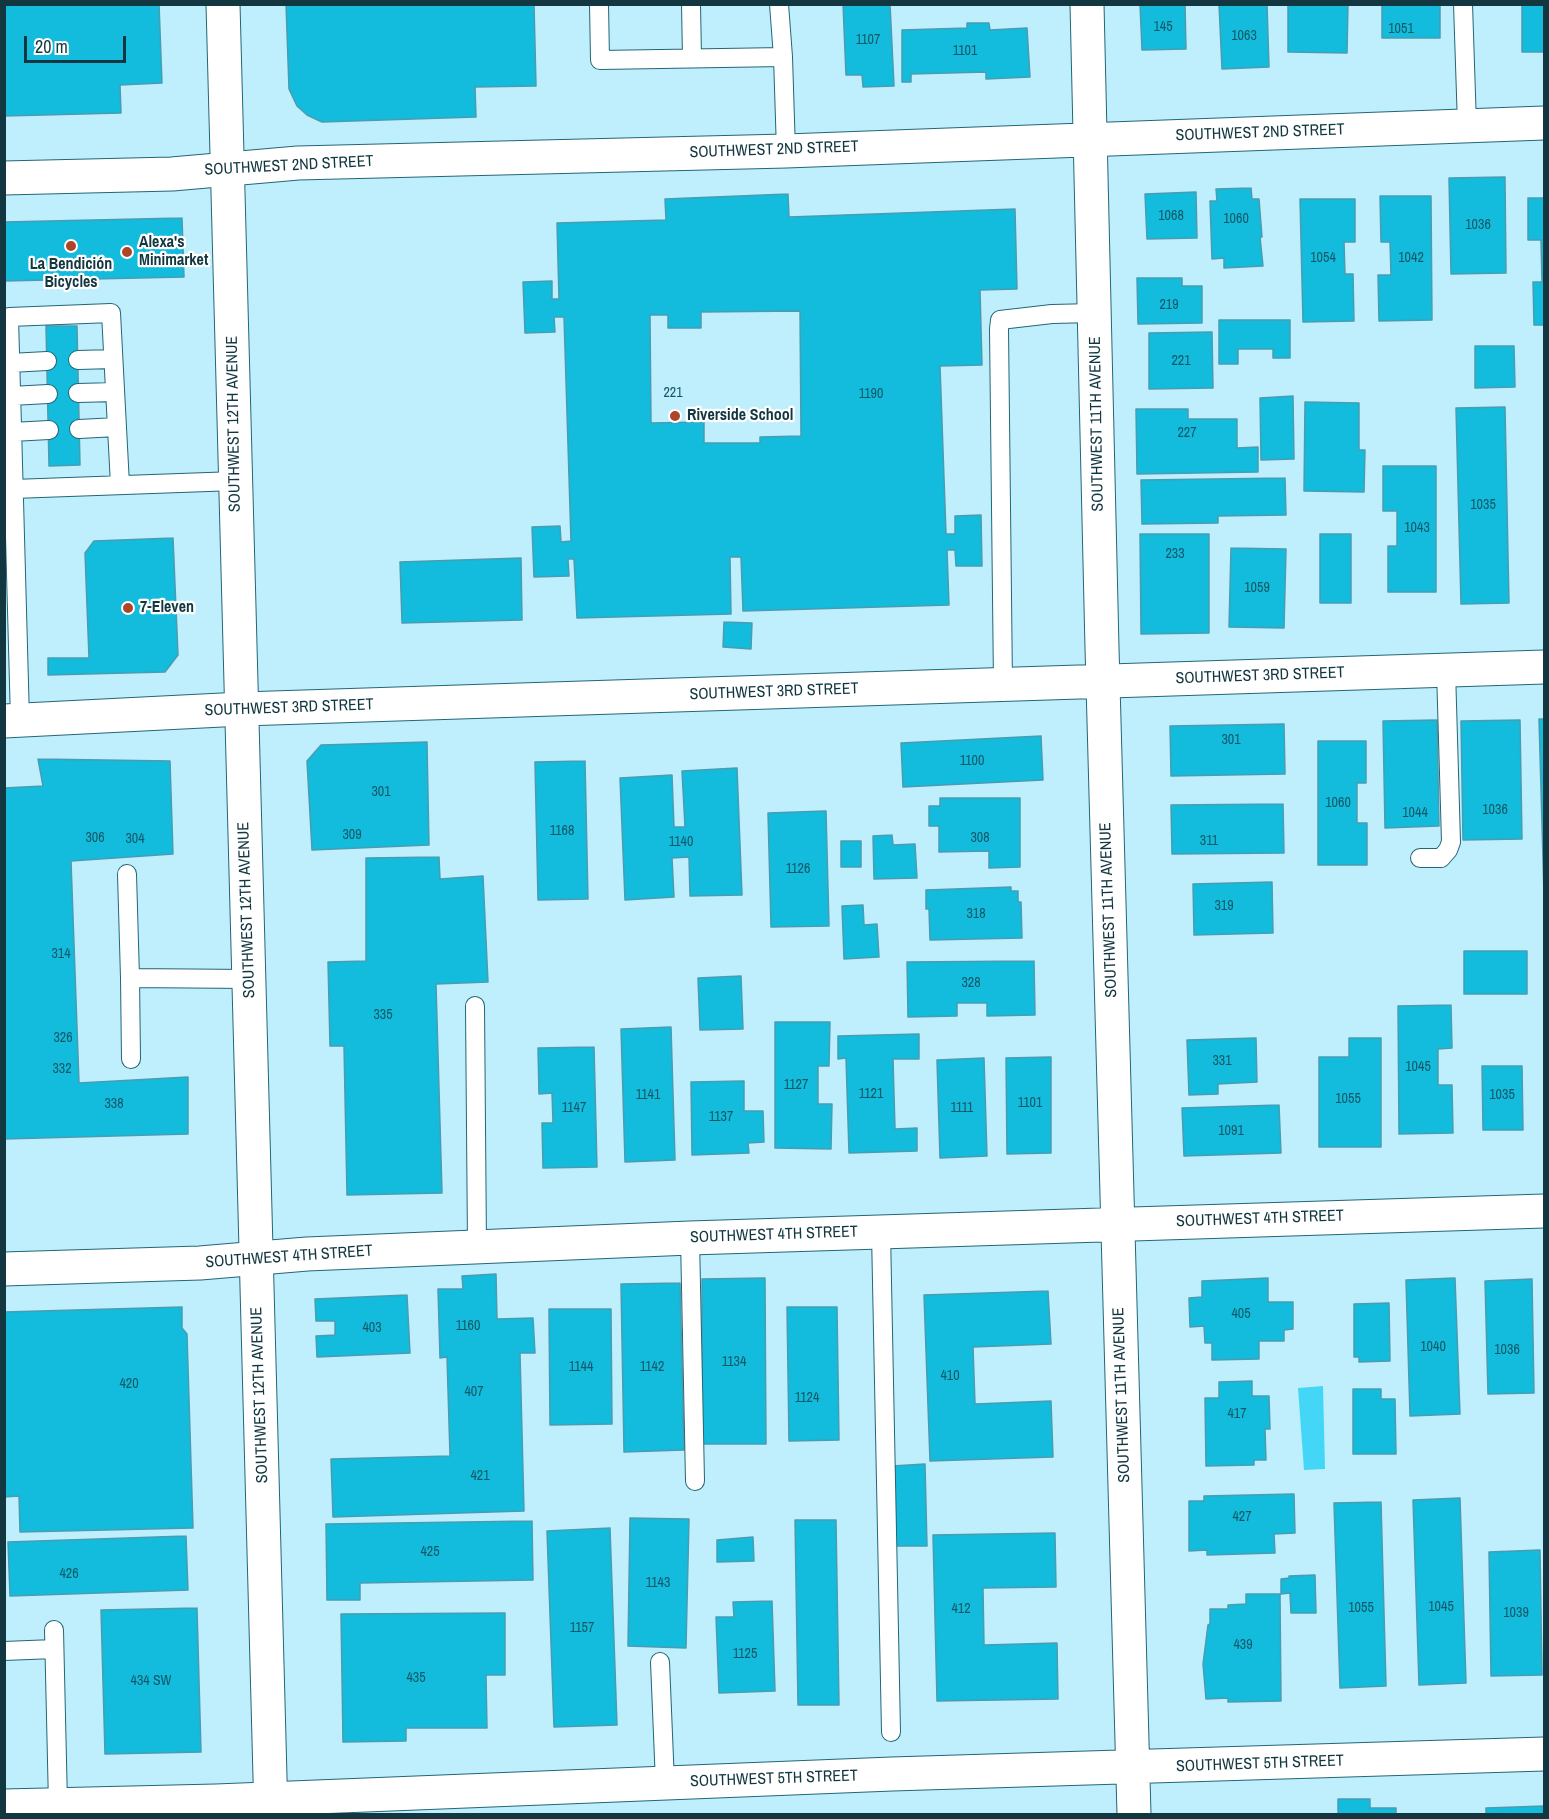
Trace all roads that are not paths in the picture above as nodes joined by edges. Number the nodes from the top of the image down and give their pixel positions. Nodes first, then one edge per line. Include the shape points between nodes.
1 (223, 4) edge
2 (599, 4) edge
3 (691, 4) edge
4 (779, 4) edge
5 (1087, 4) edge
6 (1463, 4) edge
7 (783, 57) junction
8 (692, 58) junction
9 (1545, 123) edge
10 (1467, 125) junction
11 (1090, 139) junction
12 (786, 151) junction
13 (227, 169) junction
14 (4, 178) edge
15 (1094, 313) junction
16 (113, 359) junction
17 (78, 360) dead end
18 (47, 361) dead end
19 (10, 363) junction
20 (115, 392) junction
21 (78, 393) dead end
22 (48, 394) dead end
23 (11, 396) junction
24 (117, 427) junction
25 (80, 429) dead end
26 (49, 430) dead end
27 (12, 432) junction
28 (236, 481) junction
29 (120, 485) junction
30 (13, 489) junction
31 (1545, 667) edge
32 (1446, 670) junction
33 (1103, 680) junction
34 (1004, 685) junction
35 (242, 709) junction
36 (12, 721) edge
37 (1420, 858) dead end
38 (127, 874) dead end
39 (130, 978) junction
40 (249, 979) junction
41 (475, 1006) dead end
42 (131, 1059) dead end
43 (1545, 1211) edge
44 (1118, 1224) junction
45 (881, 1232) junction
46 (690, 1238) junction
47 (477, 1247) junction
48 (256, 1258) junction
49 (4, 1269) edge
50 (695, 1481) dead end
51 (54, 1630) dead end
52 (54, 1649) junction
53 (4, 1651) edge
54 (660, 1662) dead end
55 (891, 1732) dead end
56 (1545, 1754) edge
57 (1133, 1767) junction
58 (664, 1783) junction
59 (58, 1804) junction
60 (271, 1807) edge
61 (17, 1808) edge
62 (1134, 1815) edge

1 - 13 street, SOUTHWEST 12TH AVENUE
2 - 8 lane via 600,60
3 - 8 lane
4 - 7 lane
5 - 11 street, SOUTHWEST 11TH AVENUE
6 - 10 lane
7 - 8 lane
7 - 12 lane
9 - 10 street, SOUTHWEST 2ND STREET
10 - 11 street, SOUTHWEST 2ND STREET
11 - 12 street, SOUTHWEST 2ND STREET
11 - 15 street, SOUTHWEST 11TH AVENUE
12 - 13 street, SOUTHWEST 2ND STREET via 298,163
13 - 14 street, SOUTHWEST 2ND STREET
13 - 28 street, SOUTHWEST 12TH AVENUE
15 - 33 street, SOUTHWEST 11TH AVENUE
15 - 34 lane via 1000,320
16 - 17 lane
16 - 19 lane via 111,313 9,317
16 - 20 lane
18 - 19 lane
19 - 23 lane
20 - 21 lane
20 - 24 lane
22 - 23 lane
23 - 27 lane
24 - 25 lane
24 - 29 lane
26 - 27 lane
27 - 30 lane
28 - 29 lane
28 - 35 street, SOUTHWEST 12TH AVENUE
29 - 30 lane
30 - 36 lane
31 - 32 street, SOUTHWEST 3RD STREET
32 - 33 street, SOUTHWEST 3RD STREET
32 - 37 lane via 1451,842 1441,858
33 - 34 street, SOUTHWEST 3RD STREET
33 - 44 street, SOUTHWEST 11TH AVENUE
34 - 35 street, SOUTHWEST 3RD STREET
35 - 36 street, SOUTHWEST 3RD STREET
35 - 40 street, SOUTHWEST 12TH AVENUE
38 - 39 lane
39 - 40 lane
39 - 42 lane
40 - 48 street, SOUTHWEST 12TH AVENUE
41 - 47 lane
43 - 44 street, SOUTHWEST 4TH STREET
44 - 45 street, SOUTHWEST 4TH STREET
44 - 57 street, SOUTHWEST 11TH AVENUE
45 - 46 street, SOUTHWEST 4TH STREET
45 - 55 lane
46 - 47 street, SOUTHWEST 4TH STREET
46 - 50 lane
47 - 48 street, SOUTHWEST 4TH STREET
48 - 49 street, SOUTHWEST 4TH STREET
48 - 60 street, SOUTHWEST 12TH AVENUE
51 - 52 lane
52 - 53 lane
52 - 59 lane
54 - 58 lane
56 - 57 street, SOUTHWEST 5TH STREET
57 - 58 street, SOUTHWEST 5TH STREET
57 - 62 street, SOUTHWEST 11TH AVENUE
58 - 60 street, SOUTHWEST 5TH STREET
59 - 60 street, SOUTHWEST 5TH STREET
59 - 61 street, SOUTHWEST 5TH STREET

